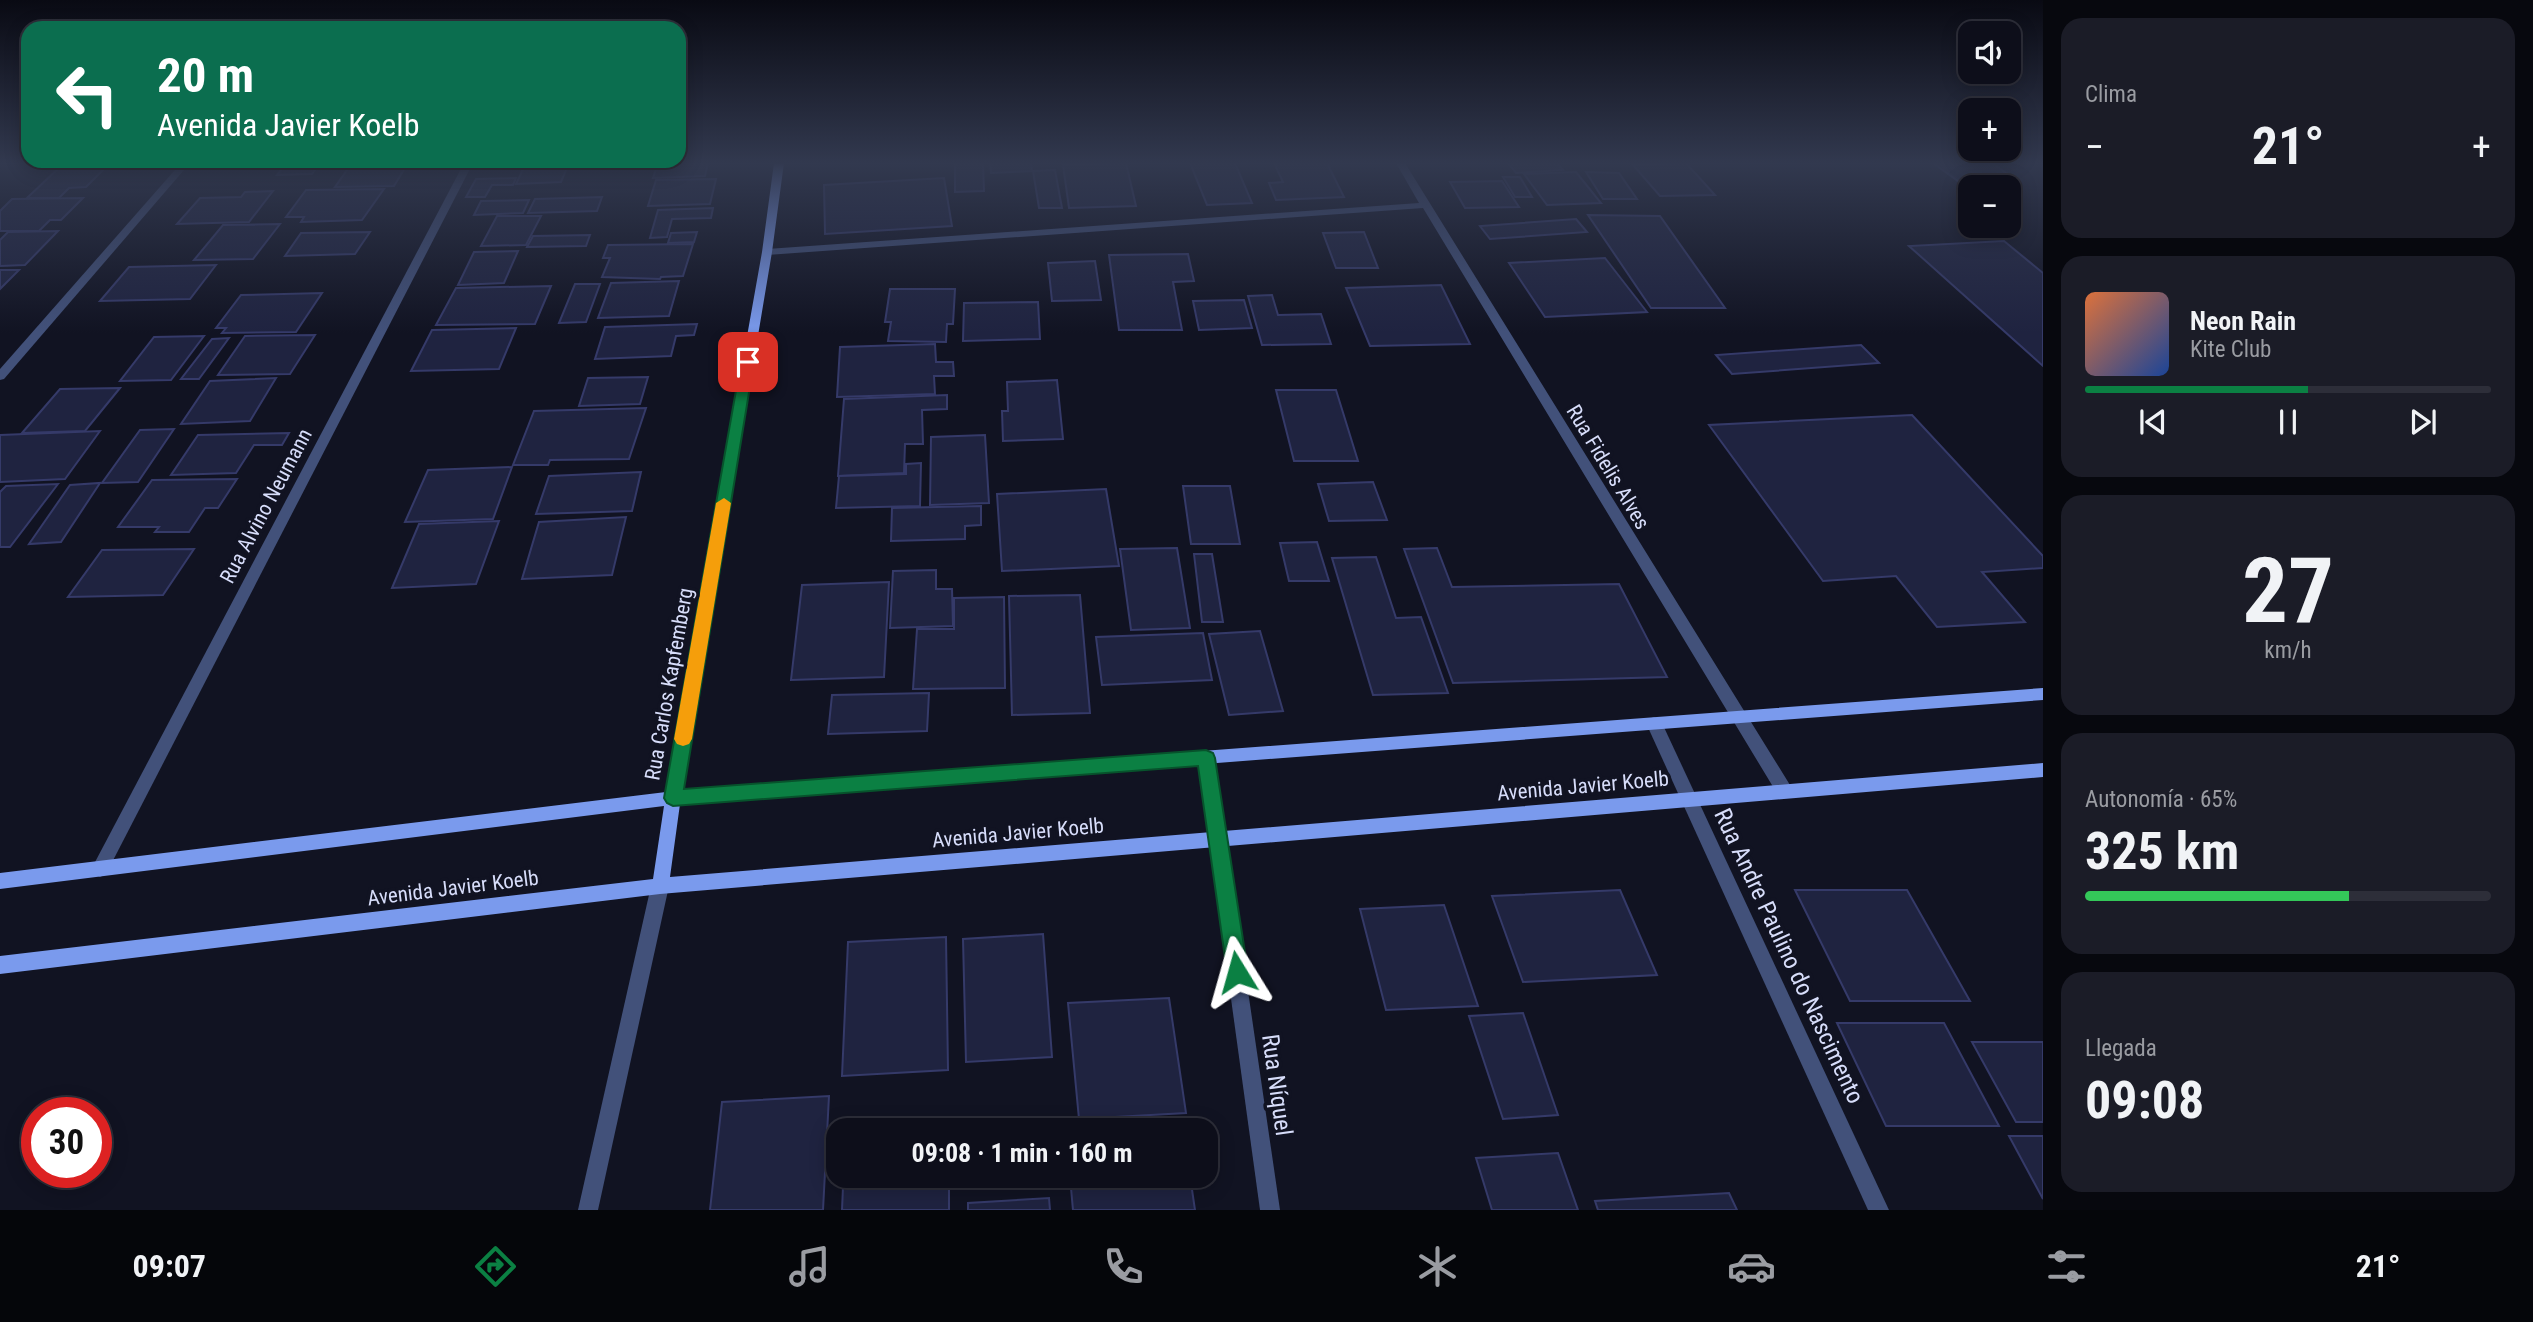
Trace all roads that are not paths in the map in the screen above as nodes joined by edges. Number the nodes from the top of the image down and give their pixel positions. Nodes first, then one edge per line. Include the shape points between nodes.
1 (137, 219) edge
2 (439, 219) edge
3 (771, 219) edge
4 (1223, 219) edge
5 (1435, 219) edge
6 (767, 252) junction
7 (0, 376) edge
8 (2043, 694) edge
9 (1738, 716) junction
10 (1654, 723) junction
11 (1206, 758) junction
12 (2043, 770) edge
13 (1784, 790) junction
14 (673, 798) junction
15 (1689, 800) junction
16 (1219, 839) junction
17 (100, 869) junction
18 (0, 881) edge
19 (660, 886) junction
20 (0, 965) edge
21 (588, 1210) edge
22 (1270, 1210) edge
23 (1879, 1210) edge

1 - 7 street
2 - 17 street, Rua Alvino Neumann
3 - 6 street, Rua Carlos Kapfemberg
4 - 6 street
5 - 9 street, Rua Fidelis Alves
6 - 14 street, Rua Carlos Kapfemberg
8 - 9 street
9 - 10 street
9 - 13 street, Rua Fidelis Alves
10 - 11 street
10 - 15 street, Rua Andre Paulino do Nascimento
11 - 14 street
11 - 16 street, Rua Níquel
12 - 13 street, Avenida Javier Koelb
13 - 15 street, Avenida Javier Koelb
14 - 17 street
14 - 19 street, Rua Carlos Kapfemberg
15 - 16 street, Avenida Javier Koelb
15 - 23 street, Rua Andre Paulino do Nascimento
16 - 19 street, Avenida Javier Koelb
16 - 22 street, Rua Níquel
17 - 18 street
19 - 20 street, Avenida Javier Koelb
19 - 21 street, Rua Carlos Kapfemberg

